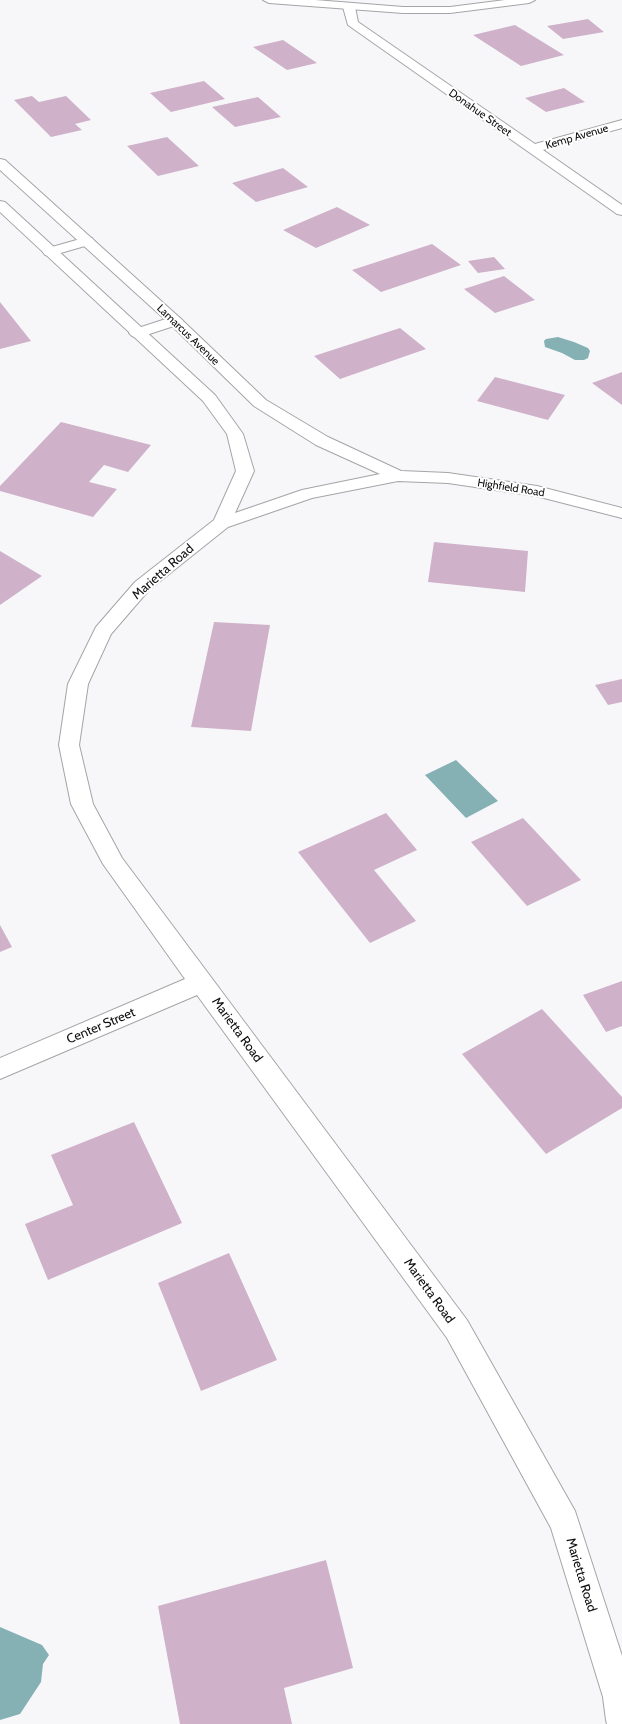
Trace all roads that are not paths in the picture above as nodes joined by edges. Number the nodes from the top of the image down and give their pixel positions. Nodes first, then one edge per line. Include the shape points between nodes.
1 (269, 0) edge
2 (529, 0) edge
3 (349, 8) junction
4 (622, 124) edge
5 (533, 149) junction
6 (2, 167) edge
7 (0, 205) edge
8 (622, 211) edge
9 (87, 241) junction
10 (50, 252) junction
11 (175, 321) junction
12 (137, 334) junction
13 (398, 476) junction
14 (622, 513) edge
15 (222, 524) junction
16 (202, 982) junction
17 (0, 1070) edge
18 (622, 1720) edge

1 - 3 street
2 - 3 street via 450,10
3 - 5 street, Donahue Street via 352,23
4 - 5 street, Kemp Avenue
5 - 8 street, Donahue Street
6 - 9 street, Lamarcus Avenue
7 - 10 street
9 - 10 street
9 - 11 street, Lamarcus Avenue
10 - 12 street
11 - 12 street
11 - 13 street, Lamarcus Avenue via 260,403 322,441
12 - 15 street via 208,398 235,434 245,471
13 - 14 street, Highfield Road via 448,478 537,491
13 - 15 street, Marietta Road via 308,494
15 - 16 street, Marietta Road via 142,586 103,631 78,684 69,745 82,804 114,864
16 - 17 street, Center Street
16 - 18 street, Marietta Road via 461,1336 564,1522 619,1697

